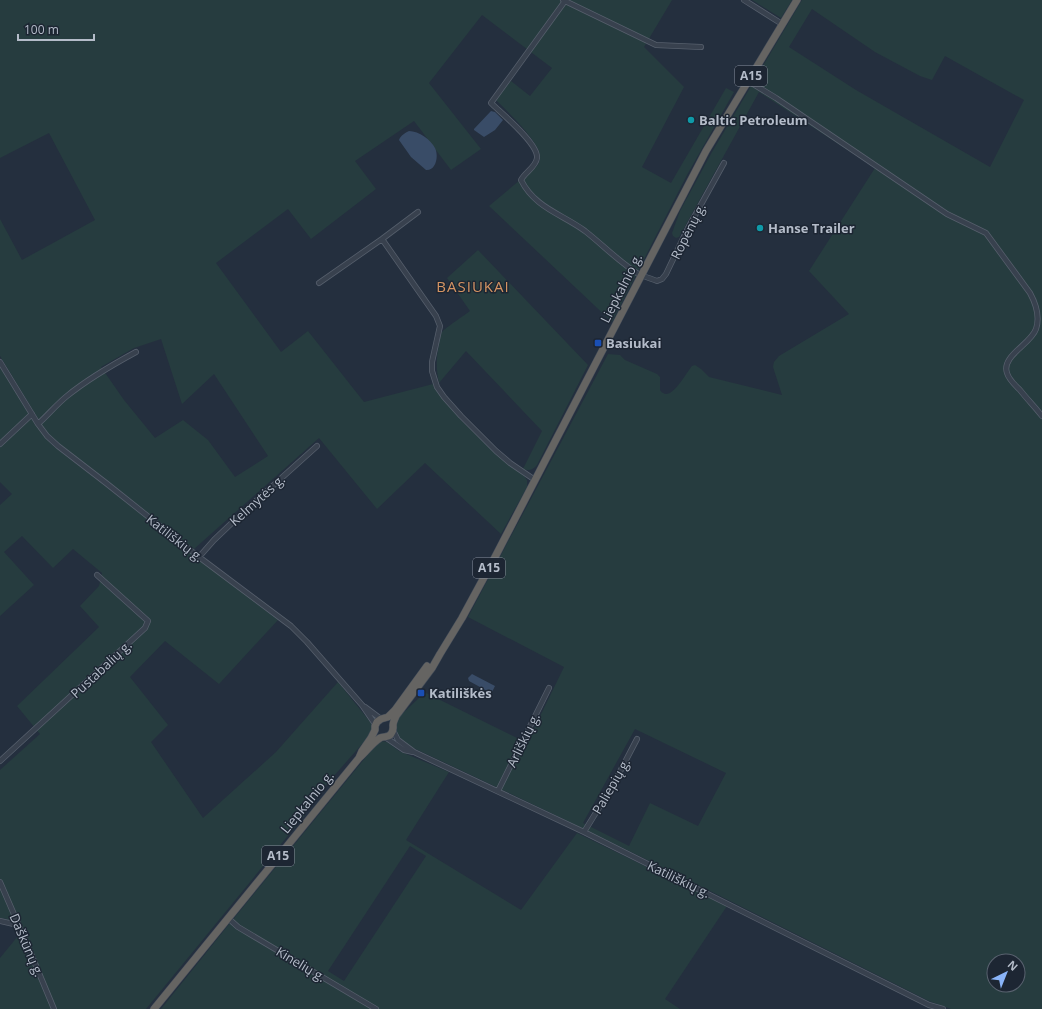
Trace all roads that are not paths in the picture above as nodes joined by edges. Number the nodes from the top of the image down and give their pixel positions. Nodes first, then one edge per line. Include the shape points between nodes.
1 (744, 0) edge
2 (797, 0) edge
3 (564, 1) edge
4 (782, 24) junction
5 (701, 47) dead end
6 (748, 81) junction
7 (724, 163) dead end
8 (418, 212) dead end
9 (382, 239) junction
10 (641, 275) junction
11 (319, 283) dead end
12 (136, 352) dead end
13 (0, 362) edge
14 (32, 414) junction
15 (1042, 416) edge
16 (38, 424) junction
17 (0, 444) edge
18 (316, 446) dead end
19 (535, 480) junction
20 (199, 557) junction
21 (97, 575) dead end
22 (440, 654) junction
23 (549, 688) dead end
24 (362, 705) junction
25 (379, 723) junction
26 (393, 727) junction
27 (384, 737) junction
28 (637, 739) dead end
29 (414, 752) junction
30 (359, 758) junction
31 (0, 761) edge
32 (498, 791) junction
33 (584, 832) junction
34 (0, 882) edge
35 (228, 918) junction
36 (0, 921) edge
37 (18, 925) junction
38 (54, 1009) edge
39 (154, 1009) edge
40 (376, 1009) edge
41 (943, 1009) edge

1 - 4 street
2 - 4 highway, Liepkalnio g. / A15
3 - 5 street via 656,45
3 - 10 street via 491,103 535,148 537,158 521,180 534,198 554,214 574,223
4 - 6 highway, Liepkalnio g. / A15
6 - 10 highway, Liepkalnio g. / A15 via 706,151
6 - 15 street via 947,214 986,233 1034,301 1036,328 1008,360 1006,369 1010,380
7 - 10 street, Ropėnų g. via 666,274 658,282
8 - 9 street
9 - 11 street
9 - 19 street via 436,316 440,326 432,362 437,387 490,446
10 - 19 highway, Liepkalnio g. / A15
12 - 16 street via 76,389
13 - 14 street, Katiliškių g.
14 - 16 street, Katiliškių g.
14 - 17 street
16 - 20 street, Katiliškių g. via 58,446
18 - 20 street, Kelmytės g. via 236,518
19 - 22 highway, Liepkalnio g. / A15 via 477,591
20 - 24 street, Katiliškių g. via 291,626
21 - 31 street, Pustabalių g. via 148,621 145,628
22 - 25 highway, Liepkalnio g. / A15 via 432,660 392,714
22 - 26 highway, Liepkalnio g. / A15 via 396,716
23 - 32 street, Arliškių g.
24 - 25 street, Katiliškių g.
24 - 25 street, Katiliškių g.
25 - 26 highway via 390,720
25 - 27 highway via 378,735
25 - 30 highway, Liepkalnio g. / A15
26 - 27 highway, Liepkalnio g. / A15 via 391,734
26 - 29 street, Katiliškių g. via 398,740
27 - 29 street, Katiliškių g. via 404,750
27 - 30 highway, Liepkalnio g. / A15
28 - 33 street, Paliepių g.
29 - 32 street, Katiliškių g.
30 - 35 highway, Liepkalnio g. / A15
32 - 33 street, Katiliškių g.
33 - 41 street, Katiliškių g.
34 - 37 street, Daškūnų g.
35 - 39 highway, A15
35 - 40 street, Kinelių g. via 238,927
36 - 37 street
37 - 38 street, Daškūnų g.

